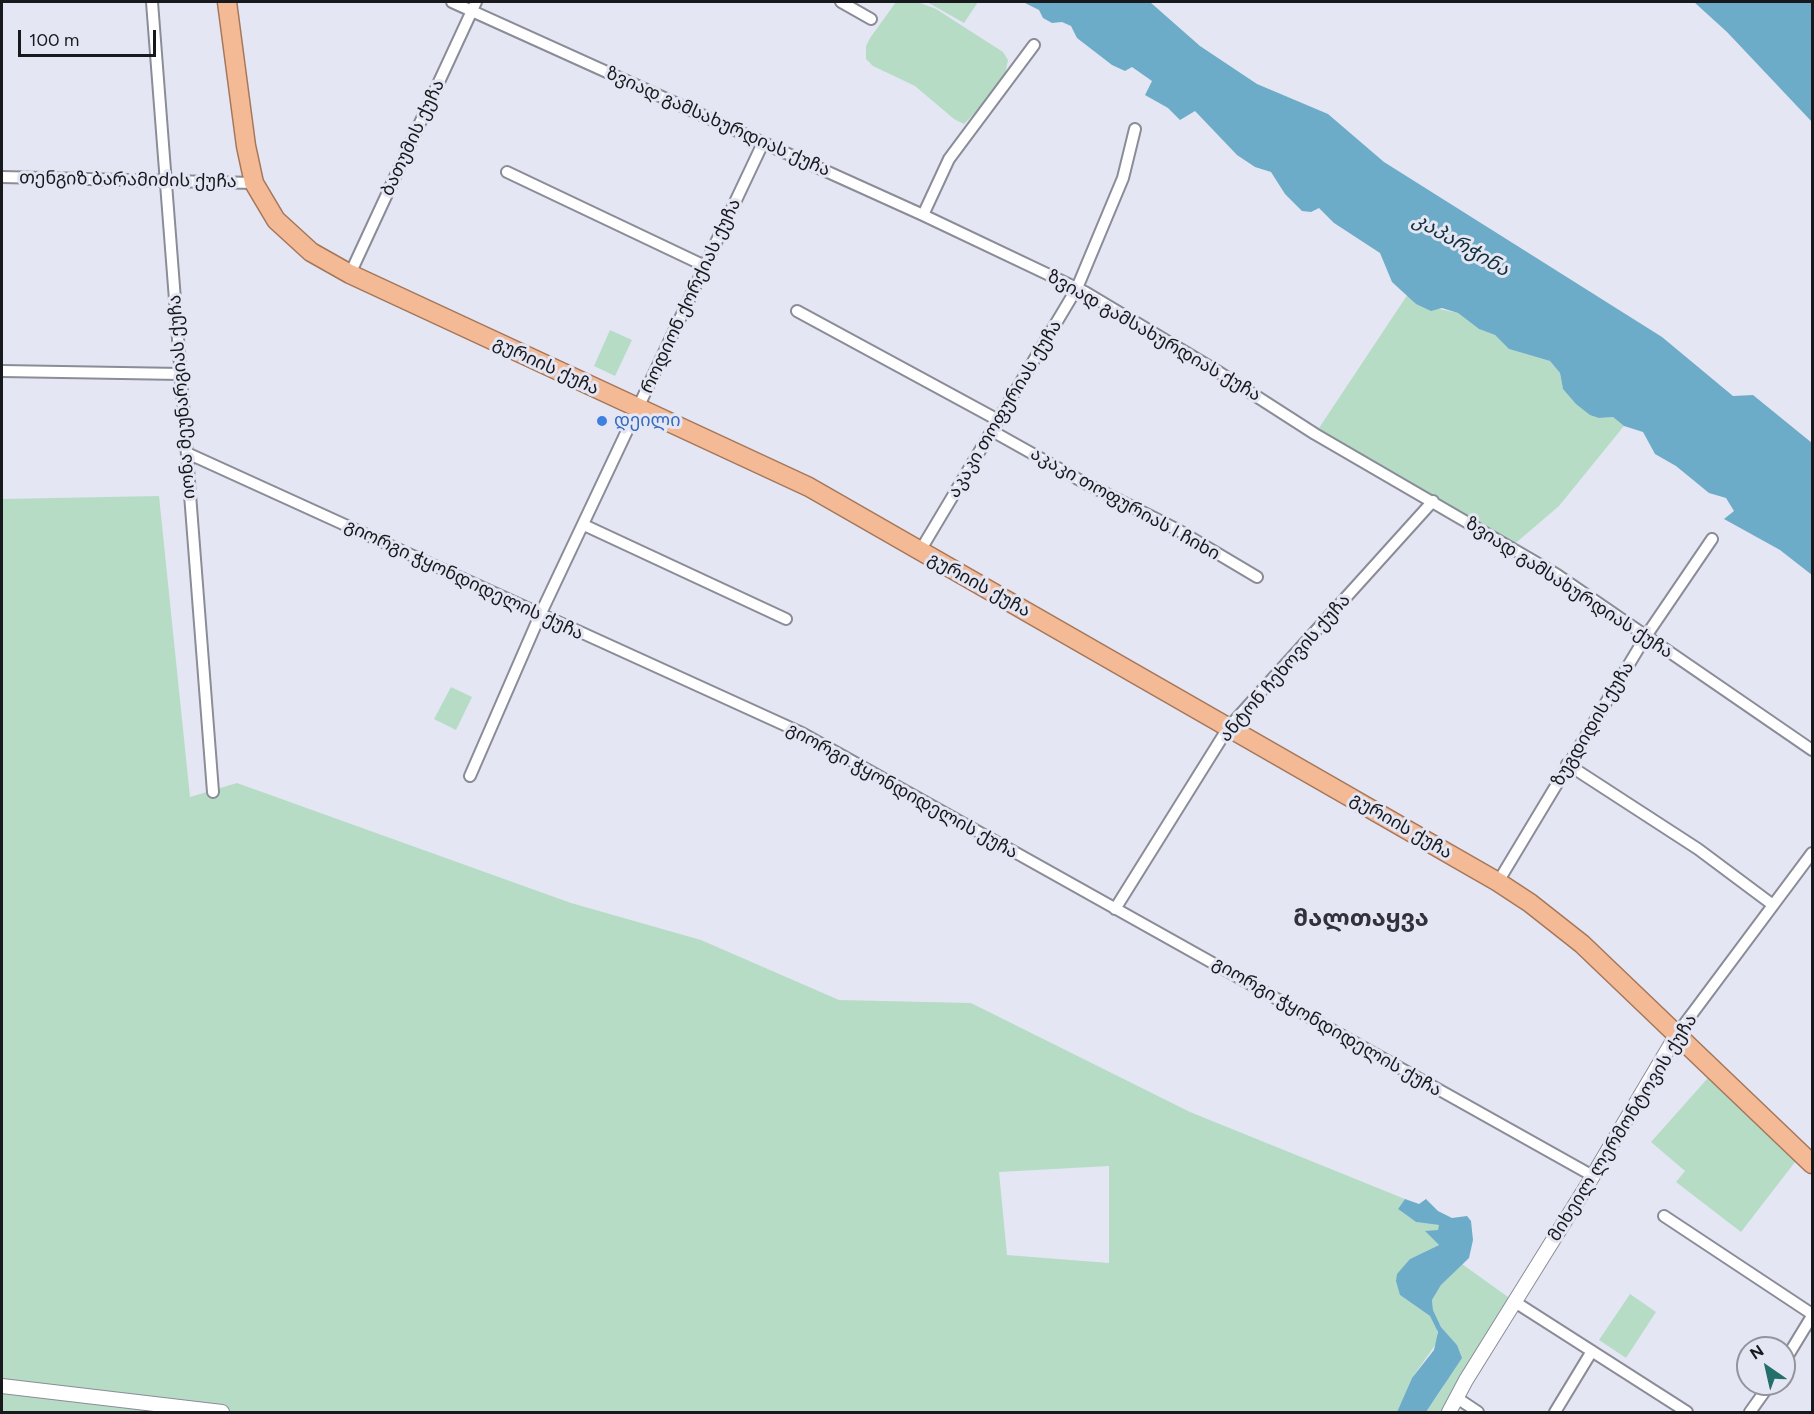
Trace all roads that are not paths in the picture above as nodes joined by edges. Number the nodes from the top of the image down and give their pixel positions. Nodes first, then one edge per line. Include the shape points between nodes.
1 (152, 2) edge
2 (226, 2) edge
3 (452, 2) edge
4 (842, 2) edge
5 (473, 6) edge
6 (871, 19) dead end
7 (1035, 45) dead end
8 (1135, 129) dead end
9 (763, 143) junction
10 (507, 172) dead end
11 (2, 177) edge
12 (165, 182) junction
13 (254, 183) junction
14 (923, 215) junction
15 (705, 266) junction
16 (350, 274) junction
17 (1077, 288) junction
18 (797, 311) dead end
19 (2, 371) edge
20 (181, 374) junction
21 (638, 408) junction
22 (998, 420) junction
23 (992, 431) junction
24 (187, 453) junction
25 (1433, 501) junction
26 (584, 525) junction
27 (1712, 539) dead end
28 (920, 552) junction
29 (1257, 577) dead end
30 (540, 615) junction
31 (786, 619) dead end
32 (1646, 636) junction
33 (1228, 728) junction
34 (1812, 750) edge
35 (1568, 764) junction
36 (470, 776) dead end
37 (213, 792) dead end
38 (1812, 853) edge
39 (1498, 882) junction
40 (1773, 905) junction
41 (1115, 909) junction
42 (1677, 1034) junction
43 (1812, 1164) edge
44 (1593, 1176) junction
45 (1664, 1216) dead end
46 (1515, 1302) junction
47 (1812, 1315) edge
48 (1796, 1342) edge
49 (1592, 1352) junction
50 (2, 1386) edge
51 (1762, 1396) edge
52 (1456, 1398) junction
53 (1683, 1411) edge
54 (222, 1413) edge
55 (1449, 1413) edge
56 (1478, 1413) edge
57 (1555, 1413) edge
58 (1750, 1413) edge

1 - 12 street, იონა მეუნარგიას ქუჩა
2 - 13 highway, გურიის ქუჩა
3 - 5 street, ზვიად გამსახურდიას ქუჩა
4 - 6 street
5 - 9 street, ზვიად გამსახურდიას ქუჩა
5 - 16 street, ბათუმის ქუჩა
7 - 14 street via 949,159
8 - 17 street, აკაკი თოფურიას ქუჩა via 1123,178
9 - 14 street, ზვიად გამსახურდიას ქუჩა
9 - 15 street, როდიონ ქორქიას ქუჩა
10 - 15 street
11 - 12 street, თენგიზ ბარამიძის ქუჩა
12 - 13 street, თენგიზ ბარამიძის ქუჩა
12 - 20 street, იონა მეუნარგიას ქუჩა
13 - 16 highway, გურიის ქუჩა via 276,220 292,237
14 - 17 street, ზვიად გამსახურდიას ქუჩა
15 - 21 street, როდიონ ქორქიას ქუჩა
16 - 21 highway, გურიის ქუჩა
17 - 22 street, აკაკი თოფურიას ქუჩა
17 - 25 street, ზვიად გამსახურდიას ქუჩა via 1191,354 1315,434
18 - 22 street
19 - 20 street
20 - 24 street, იონა მეუნარგიას ქუჩა
21 - 26 street, როდიონ ქორქიას ქუჩა
21 - 28 highway, გურიის ქუჩა via 809,487
22 - 23 street, აკაკი თოფურიას ქუჩა
23 - 28 street, აკაკი თოფურიას ქუჩა
23 - 29 street, აკაკი თოფურიას I ჩიხი via 1178,530
24 - 30 street, გიორგი ჭყონდიდელის ქუჩა
24 - 37 street, იონა მეუნარგიას ქუჩა
25 - 32 street, ზვიად გამსახურდიას ქუჩა via 1556,574
25 - 33 street, ანტონ ჩეხოვის ქუჩა
26 - 30 street, როდიონ ქორქიას ქუჩა
26 - 31 street
27 - 32 street, ზუგდიდის ქუჩა
28 - 33 highway, გურიის ქუჩა
30 - 36 street, როდიონ ქორქიას ქუჩა
30 - 41 street, გიორგი ჭყონდიდელის ქუჩა via 802,733
32 - 34 street, ზვიად გამსახურდიას ქუჩა
32 - 35 street, ზუგდიდის ქუჩა
33 - 39 highway, გურიის ქუჩა
33 - 41 street, ანტონ ჩეხოვის ქუჩა
35 - 39 street, ზუგდიდის ქუჩა
35 - 40 street via 1698,849
38 - 40 street, მიხეილ ლერმონტოვის ქუჩა
39 - 42 highway, გურიის ქუჩა via 1582,944
40 - 42 street, მიხეილ ლერმონტოვის ქუჩა
41 - 44 street, გიორგი ჭყონდიდელის ქუჩა
42 - 43 highway, გურიის ქუჩა
42 - 44 street, მიხეილ ლერმონტოვის ქუჩა
44 - 46 street, მიხეილ ლერმონტოვის ქუჩა
45 - 47 street
46 - 49 street
46 - 52 street, მიხეილ ლერმონტოვის ქუჩა
47 - 48 street
49 - 53 street
49 - 57 street
50 - 54 street
51 - 58 street
52 - 55 street, მიხეილ ლერმონტოვის ქუჩა
52 - 56 street

